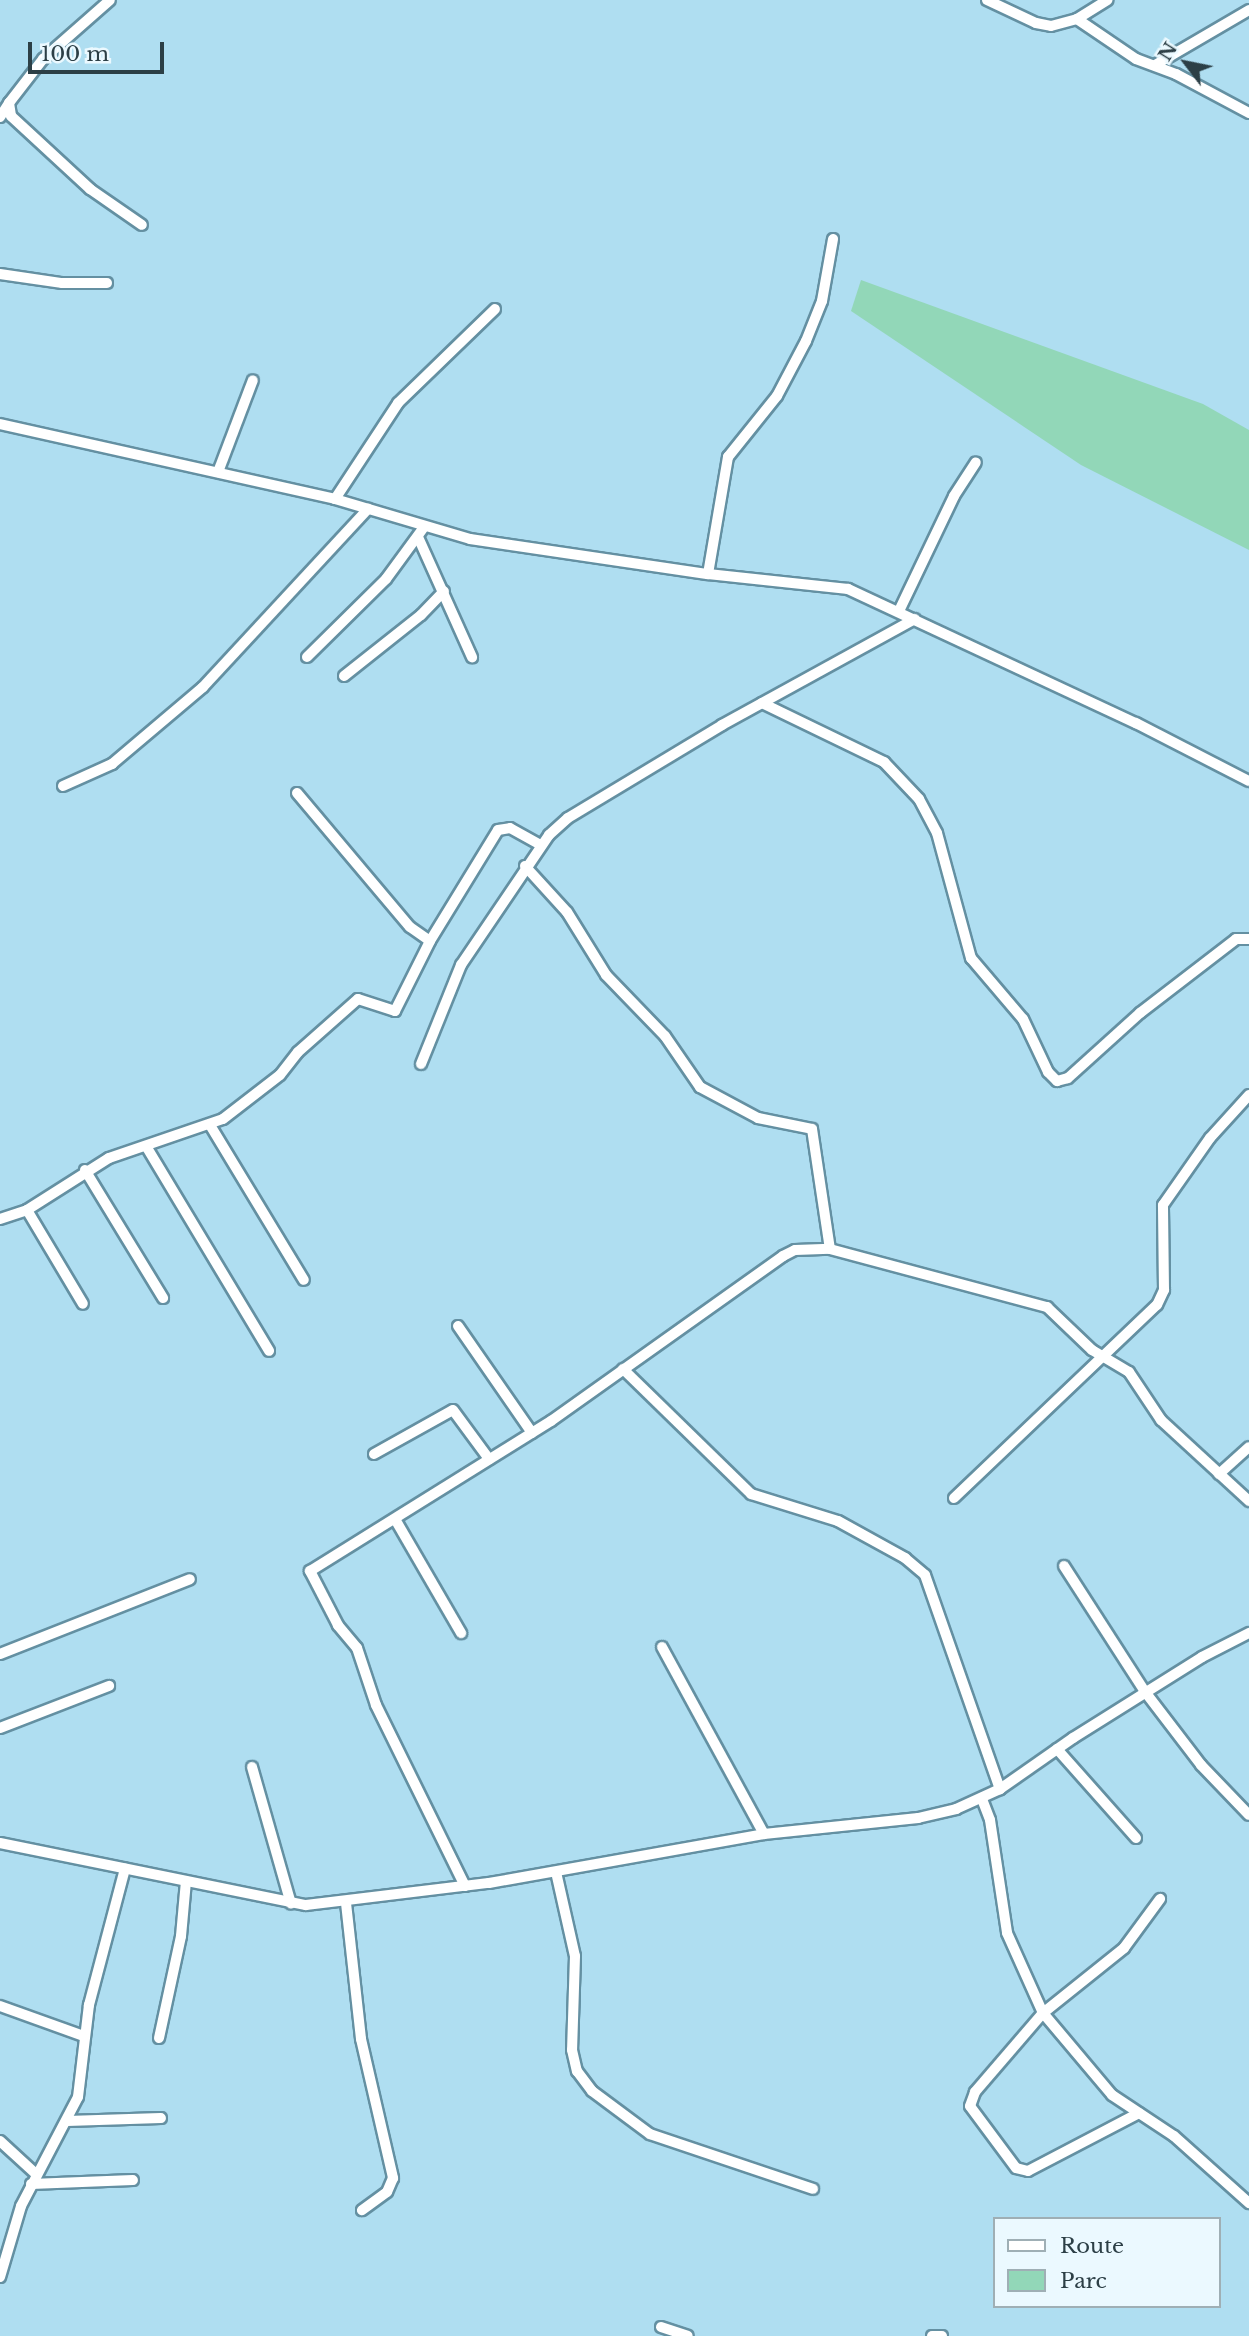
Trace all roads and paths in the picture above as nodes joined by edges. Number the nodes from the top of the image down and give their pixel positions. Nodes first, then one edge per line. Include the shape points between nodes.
1 (110, 0) edge
2 (988, 0) edge
3 (1107, 0) edge
4 (1249, 10) edge
5 (1077, 19) junction
6 (1155, 65) junction
7 (9, 103) junction
8 (1249, 113) edge
9 (0, 117) edge
10 (142, 225) dead end
11 (833, 239) dead end
12 (0, 274) edge
13 (107, 283) dead end
14 (495, 309) dead end
15 (253, 380) dead end
16 (0, 425) edge
17 (976, 462) dead end
18 (218, 472) junction
19 (335, 499) junction
20 (368, 509) junction
21 (424, 527) junction
22 (418, 537) junction
23 (708, 575) junction
24 (444, 591) junction
25 (899, 611) junction
26 (915, 619) junction
27 (306, 657) dead end
28 (472, 657) dead end
29 (344, 676) dead end
30 (762, 703) junction
31 (1249, 781) edge
32 (63, 786) dead end
33 (297, 793) dead end
34 (539, 844) junction
35 (525, 866) junction
36 (1249, 939) edge
37 (430, 942) junction
38 (421, 1064) dead end
39 (1249, 1095) edge
40 (210, 1125) junction
41 (146, 1146) junction
42 (85, 1171) junction
43 (27, 1210) junction
44 (0, 1219) edge
45 (830, 1249) junction
46 (304, 1280) dead end
47 (163, 1298) dead end
48 (83, 1304) dead end
49 (458, 1326) dead end
50 (269, 1350) dead end
51 (1106, 1357) junction
52 (623, 1369) junction
53 (532, 1433) junction
54 (1249, 1447) edge
55 (374, 1454) dead end
56 (489, 1459) junction
57 (1219, 1474) junction
58 (954, 1498) dead end
59 (1249, 1502) edge
60 (395, 1518) junction
61 (1064, 1566) dead end
62 (190, 1579) dead end
63 (460, 1633) dead end
64 (1249, 1633) edge
65 (662, 1647) dead end
66 (0, 1654) edge
67 (109, 1686) dead end
68 (1146, 1693) junction
69 (0, 1728) edge
70 (1057, 1749) junction
71 (252, 1767) dead end
72 (1000, 1789) junction
73 (982, 1799) junction
74 (1249, 1815) edge
75 (764, 1834) junction
76 (1136, 1838) dead end
77 (0, 1843) edge
78 (125, 1869) junction
79 (556, 1872) junction
80 (186, 1881) junction
81 (465, 1886) junction
82 (1160, 1899) dead end
83 (346, 1903) junction
84 (292, 1904) junction
85 (0, 2006) edge
86 (1043, 2013) junction
87 (84, 2036) junction
88 (159, 2038) dead end
89 (1139, 2113) junction
90 (160, 2118) dead end
91 (67, 2121) junction
92 (0, 2141) edge
93 (36, 2174) junction
94 (133, 2180) dead end
95 (31, 2184) junction
96 (813, 2189) dead end
97 (1249, 2203) edge
98 (362, 2210) dead end
99 (4, 2244) edge
100 (0, 2277) edge
101 (661, 2327) dead end
102 (688, 2336) edge
103 (932, 2336) edge
104 (942, 2336) edge

1 - 7 street via 43,59
2 - 5 street via 1035,23 1051,26
3 - 5 street
4 - 6 street
5 - 6 street via 1136,59
6 - 8 street
7 - 9 street
7 - 10 street via 11,116 90,189
11 - 23 street via 822,301 806,341 777,396 728,457
12 - 13 street via 62,283
14 - 19 street via 398,403
15 - 18 street
16 - 18 street
17 - 25 street via 954,496
18 - 19 street
19 - 20 street
20 - 21 street
20 - 32 street via 203,687 112,764
21 - 22 street
21 - 23 street via 510,546
22 - 24 street
22 - 27 street via 386,579
23 - 25 street via 848,589
24 - 28 street
24 - 29 street
25 - 26 street
26 - 30 street
26 - 31 street via 963,646 1177,742
30 - 34 street via 568,818
30 - 36 street via 884,762 919,799 937,833 971,958 1023,1019 1048,1072 1057,1081 1068,1078 1140,1013 1236,939
33 - 37 street via 410,927
34 - 35 street
34 - 37 street via 510,828 498,830
35 - 38 street via 461,965
35 - 45 street via 567,912 606,975 665,1036 700,1087 758,1118 812,1129
37 - 40 street via 395,1011 387,1012 365,1000 352,1002 280,1075
39 - 51 street via 1168,1194 1162,1219 1164,1290 1157,1306
40 - 41 street
40 - 46 street
41 - 42 street
41 - 50 street
42 - 43 street
42 - 47 street
43 - 44 street
43 - 48 street
45 - 51 street via 1030,1299 1047,1307
45 - 52 street via 795,1250 783,1256
49 - 53 street
51 - 57 street via 1129,1372 1148,1406
51 - 58 street
52 - 53 street
52 - 72 street via 751,1494 838,1521 905,1558 925,1575
53 - 56 street
54 - 57 street
55 - 56 street via 453,1410
56 - 60 street
57 - 59 street
60 - 63 street
60 - 81 street via 316,1565 310,1571 311,1581 357,1648 376,1705
61 - 68 street
62 - 66 street
64 - 68 street
65 - 75 street
67 - 69 street
68 - 70 street
68 - 74 street via 1201,1765
70 - 72 street
70 - 76 street
71 - 84 street
72 - 73 street
73 - 75 street via 918,1818
73 - 86 street via 990,1819 1007,1933
75 - 79 street
77 - 78 street
78 - 80 street
78 - 87 street
79 - 81 street
79 - 96 street via 575,1956 572,2050 577,2071 592,2091 650,2133
80 - 84 street
80 - 88 street via 181,1936
81 - 83 street
82 - 86 street via 1124,1948
83 - 84 street
83 - 98 street via 359,2030 393,2178 387,2192
85 - 87 street
86 - 89 street via 1100,2083
86 - 89 street via 971,2100 977,2119 1016,2168 1028,2171
87 - 91 street via 83,2080
89 - 97 street via 1174,2136
90 - 91 street
91 - 93 street
92 - 93 street
93 - 95 street
94 - 95 street
95 - 99 street
99 - 100 street
101 - 102 street
103 - 104 street

